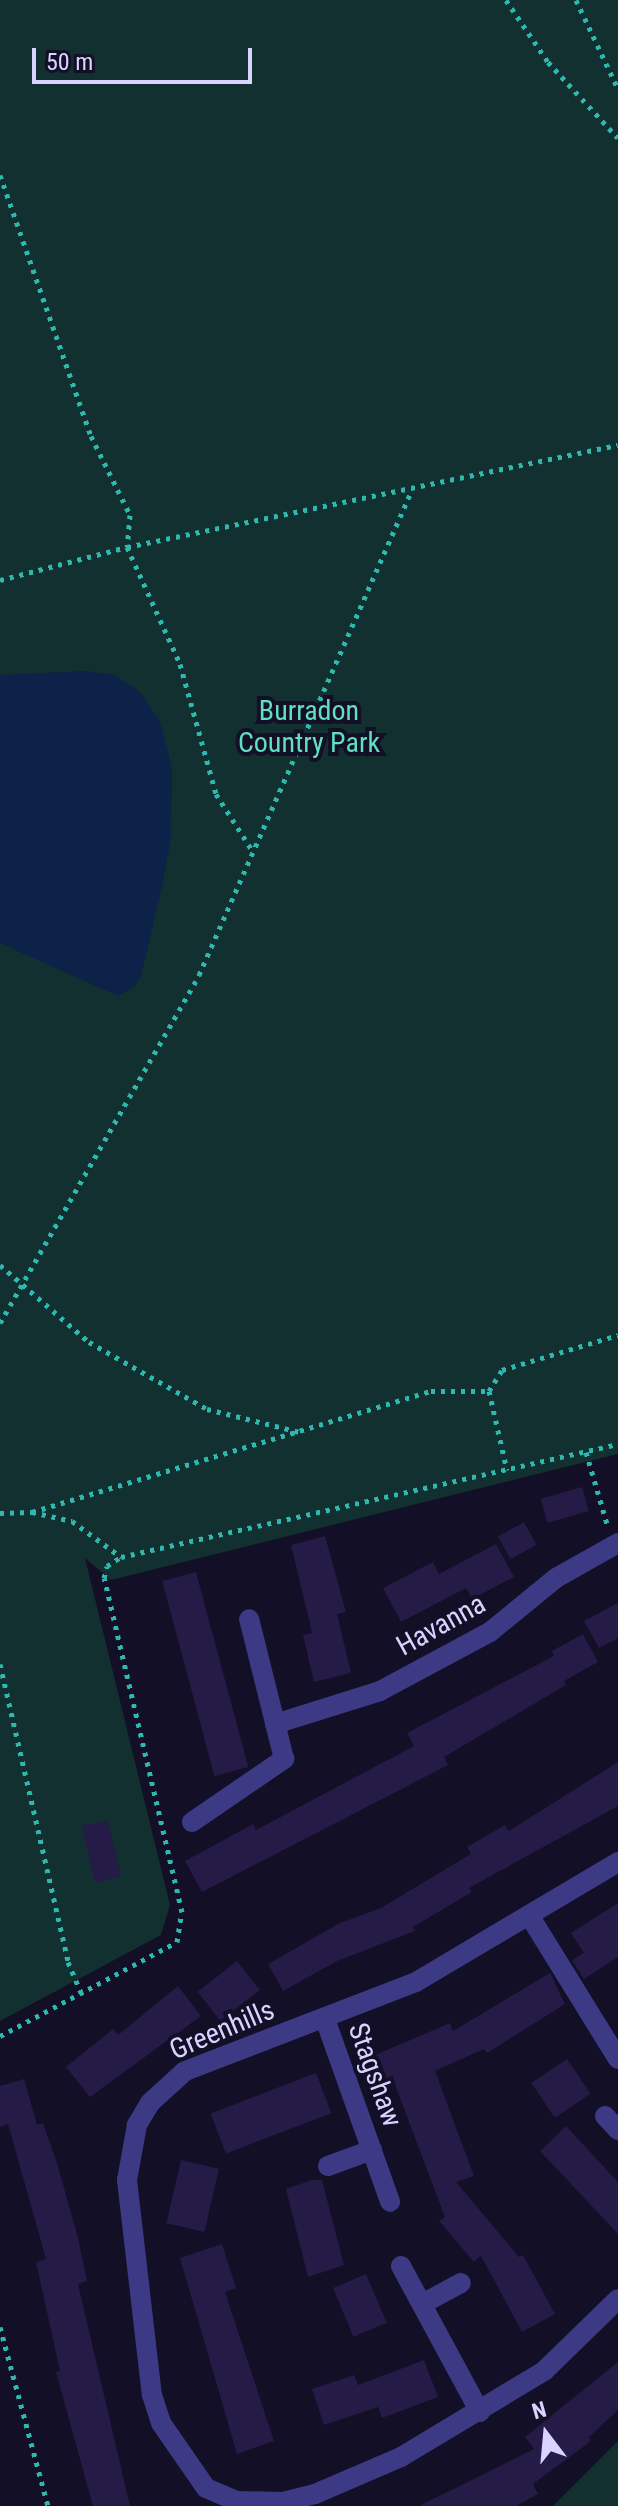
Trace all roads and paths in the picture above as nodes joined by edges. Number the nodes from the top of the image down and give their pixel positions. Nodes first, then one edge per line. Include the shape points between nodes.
1 (506, 0) edge
2 (576, 0) edge
3 (618, 89) edge
4 (618, 138) edge
5 (0, 175) edge
6 (618, 445) edge
7 (411, 492) junction
8 (127, 547) junction
9 (0, 580) edge
10 (253, 850) junction
11 (0, 1265) edge
12 (23, 1283) junction
13 (0, 1323) edge
14 (618, 1335) edge
15 (489, 1391) junction
16 (301, 1432) junction
17 (618, 1444) edge
18 (586, 1452) junction
19 (507, 1470) junction
20 (32, 1512) junction
21 (0, 1513) edge
22 (616, 1544) edge
23 (121, 1557) junction
24 (249, 1619) dead end
25 (0, 1664) edge
26 (275, 1724) junction
27 (192, 1822) dead end
28 (618, 1862) edge
29 (529, 1915) junction
30 (81, 1993) junction
31 (325, 2019) junction
32 (0, 2036) edge
33 (618, 2059) edge
34 (372, 2150) junction
35 (328, 2166) dead end
36 (390, 2202) dead end
37 (401, 2266) dead end
38 (461, 2283) dead end
39 (618, 2299) edge
40 (422, 2304) junction
41 (0, 2327) edge
42 (480, 2412) junction
43 (219, 2502) edge
44 (48, 2506) edge

1 - 4 path via 548,62
2 - 3 path
5 - 8 path via 91,436 130,515
6 - 7 path
7 - 8 path
7 - 10 path
8 - 9 path
8 - 10 path via 180,664 216,794
10 - 12 path via 199,975
11 - 12 path
12 - 13 path
12 - 16 path via 89,1342 207,1409
14 - 15 path via 502,1370
15 - 16 path via 431,1391
15 - 19 path
16 - 20 path
17 - 18 path
18 - 19 path
18 - 22 path
19 - 23 path
20 - 21 path
20 - 23 path via 72,1521
22 - 26 street, Havanna via 556,1578 490,1632 380,1691
23 - 30 path via 107,1566 104,1578 182,1912 177,1942
24 - 26 street
25 - 30 path via 68,1962
26 - 27 street via 284,1759
28 - 29 street, Greenhills
29 - 31 street, Greenhills via 416,1982
29 - 33 street
30 - 32 path
31 - 34 street, Stagshaw
31 - 43 street, Greenhills via 185,2071 150,2103 128,2157 152,2395 175,2448
34 - 35 street, Stagshaw
34 - 36 street, Stagshaw
37 - 40 street
38 - 40 street
39 - 42 street, Greenhills via 544,2371
40 - 42 street
41 - 44 path
42 - 43 street, Greenhills via 401,2457 315,2494 256,2503

